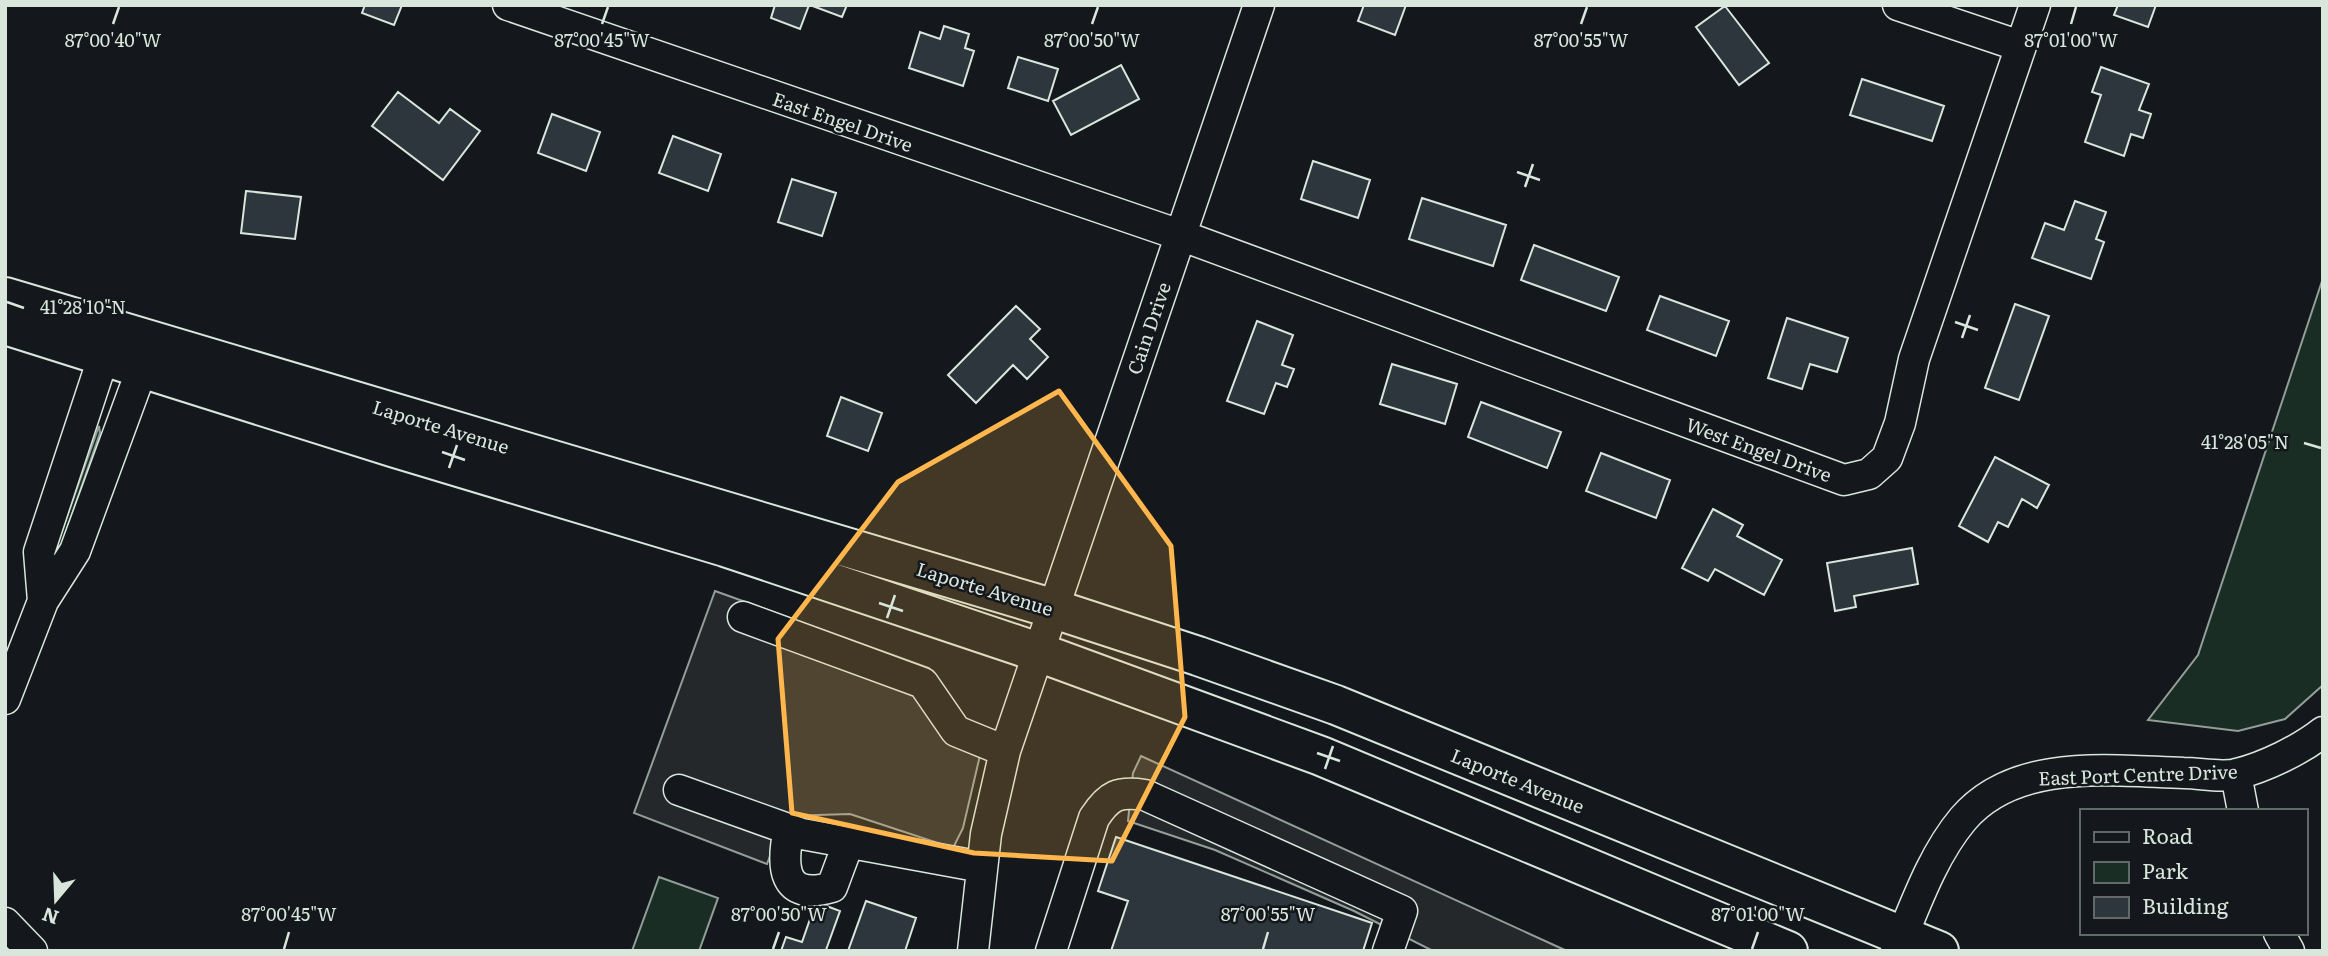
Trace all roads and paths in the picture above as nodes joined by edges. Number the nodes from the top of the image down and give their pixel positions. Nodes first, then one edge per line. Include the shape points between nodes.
1 (508, 5) edge
2 (1258, 5) edge
3 (1898, 5) edge
4 (2035, 5) edge
5 (2020, 46) junction
6 (1180, 235) junction
7 (5, 297) edge
8 (5, 325) edge
9 (108, 342) junction
10 (148, 354) junction
11 (43, 601) junction
12 (1051, 608) junction
13 (743, 617) dead end
14 (1038, 652) junction
15 (5, 699) edge
16 (2323, 732) edge
17 (1005, 751) junction
18 (2236, 775) junction
19 (679, 790) dead end
20 (2243, 809) edge
21 (789, 829) junction
22 (848, 844) junction
23 (982, 867) junction
24 (5, 923) edge
25 (2280, 935) edge
26 (1899, 943) edge
27 (32, 951) edge
28 (973, 951) edge
29 (1051, 951) edge
30 (1388, 951) edge
31 (1788, 951) edge
32 (1939, 951) edge
33 (2289, 951) edge

1 - 6 street, East Engel Drive
2 - 6 street, Cain Drive
3 - 5 street
4 - 5 street, West Engel Drive
5 - 6 street, West Engel Drive via 1914,359 1887,458 1869,474 1844,480
6 - 12 street, Cain Drive
7 - 9 main road, Laporte Avenue
8 - 9 main road, Laporte Avenue
9 - 10 main road, Laporte Avenue
9 - 11 street via 39,552
10 - 11 street via 75,551
10 - 12 main road, Laporte Avenue
10 - 14 main road, Laporte Avenue via 395,448 725,547
11 - 15 street
12 - 14 street, Cain Drive
12 - 26 main road, Laporte Avenue via 1336,705
13 - 17 street via 923,683 956,731
14 - 17 street, Cain Drive
14 - 31 main road, Laporte Avenue via 1321,756
16 - 18 street, East Port Centre Drive via 2302,747
17 - 23 street, Cain Drive
18 - 20 street
18 - 26 street, East Port Centre Drive via 2069,773 2033,776 1994,792 1965,816 1942,845
19 - 21 street
21 - 22 street
21 - 22 street via 783,858 787,874 798,887 815,892 832,887
22 - 23 street
23 - 28 street, Cain Drive
24 - 27 street
25 - 33 street
26 - 32 main road, Laporte Avenue
29 - 30 street via 1094,818 1107,798 1123,791 1145,795 1402,911

